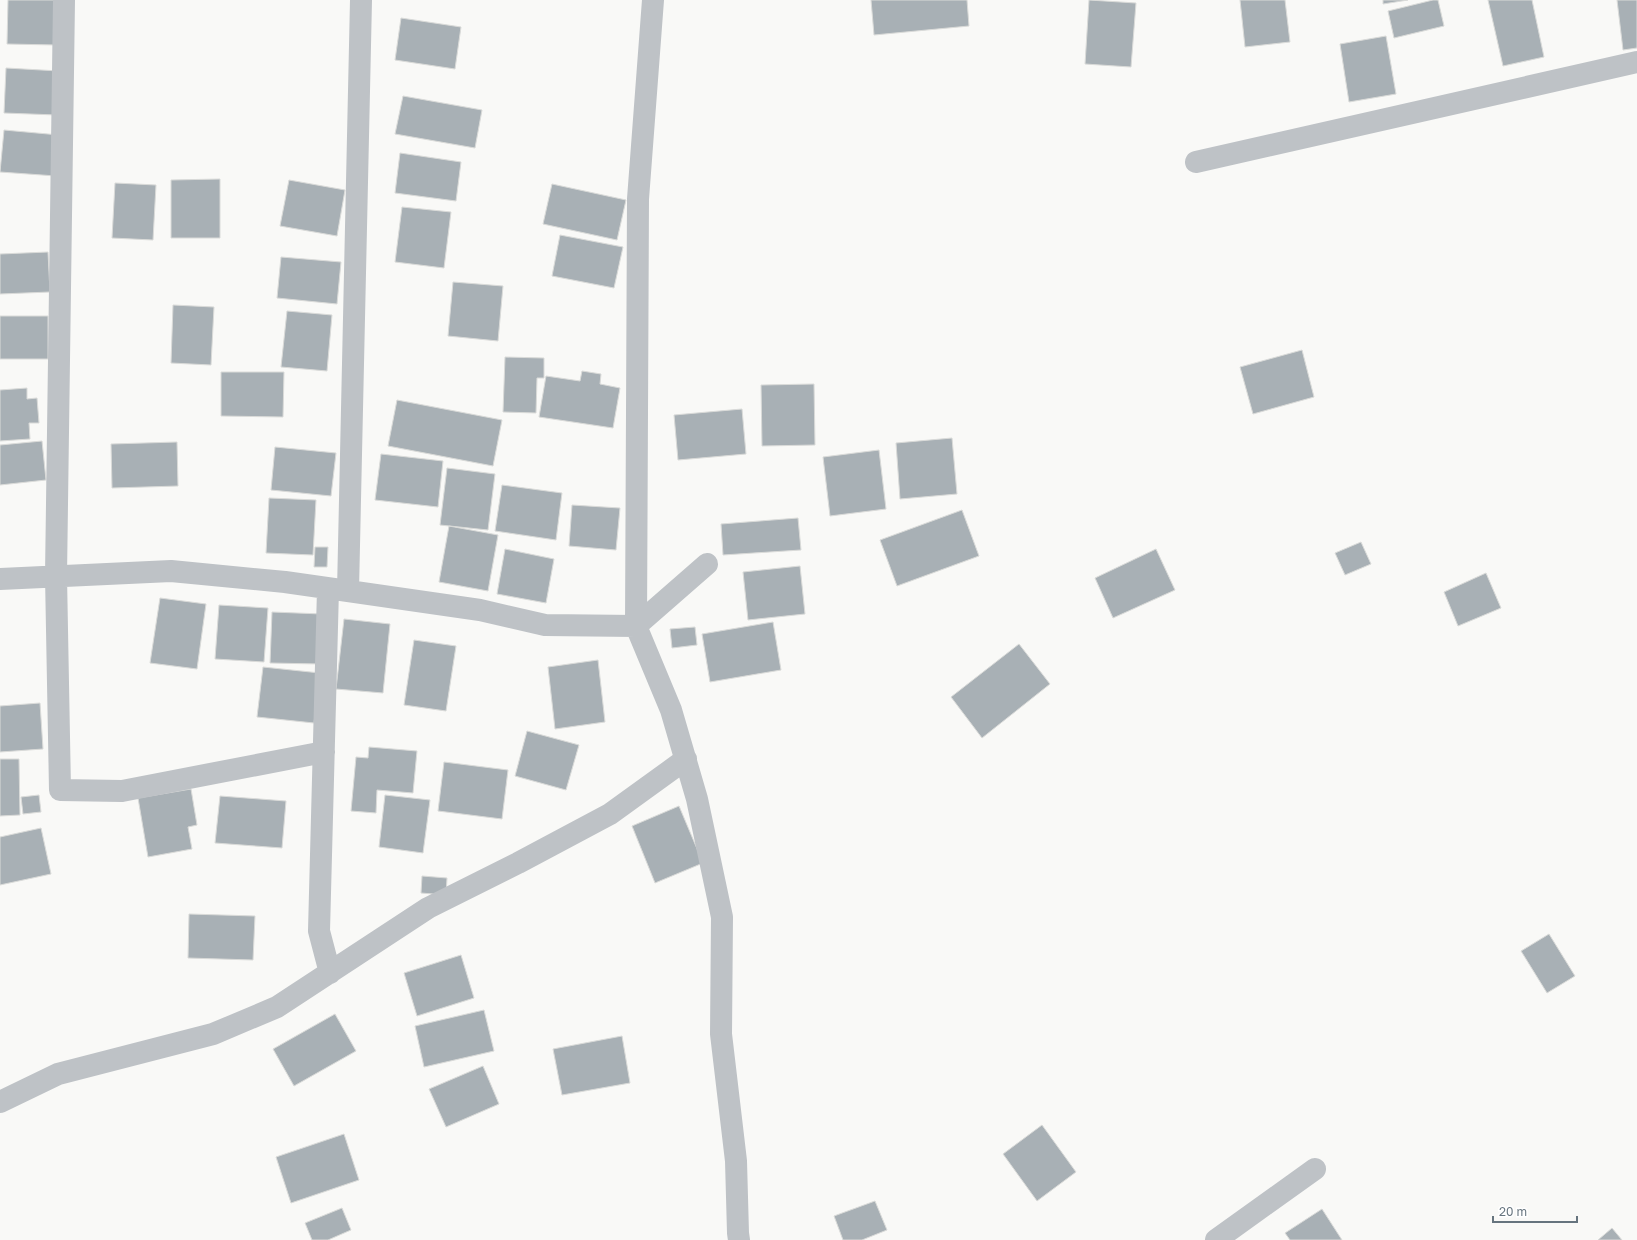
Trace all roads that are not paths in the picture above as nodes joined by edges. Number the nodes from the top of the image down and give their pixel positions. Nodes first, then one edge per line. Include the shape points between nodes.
1 (64, 0) edge
2 (361, 0) edge
3 (653, 0) edge
4 (1637, 62) edge
5 (1196, 162) dead end
6 (707, 564) dead end
7 (56, 576) junction
8 (0, 579) edge
9 (338, 590) junction
10 (636, 626) junction
11 (324, 752) junction
12 (686, 760) junction
13 (330, 973) junction
14 (0, 1102) edge
15 (1315, 1169) dead end
16 (739, 1240) edge
17 (1216, 1240) edge

1 - 7 street
2 - 9 street
3 - 10 street via 638,199
4 - 5 street
6 - 10 street
7 - 8 street
7 - 9 street via 171,571
7 - 11 street via 60,790 122,791
9 - 10 street via 480,610 544,625
9 - 11 street
10 - 12 street via 671,710
11 - 13 street via 319,931
12 - 13 street via 610,814 428,908
12 - 16 street via 697,799 722,917 721,1034 736,1161
13 - 14 street via 277,1007 213,1034 58,1074
15 - 17 street

